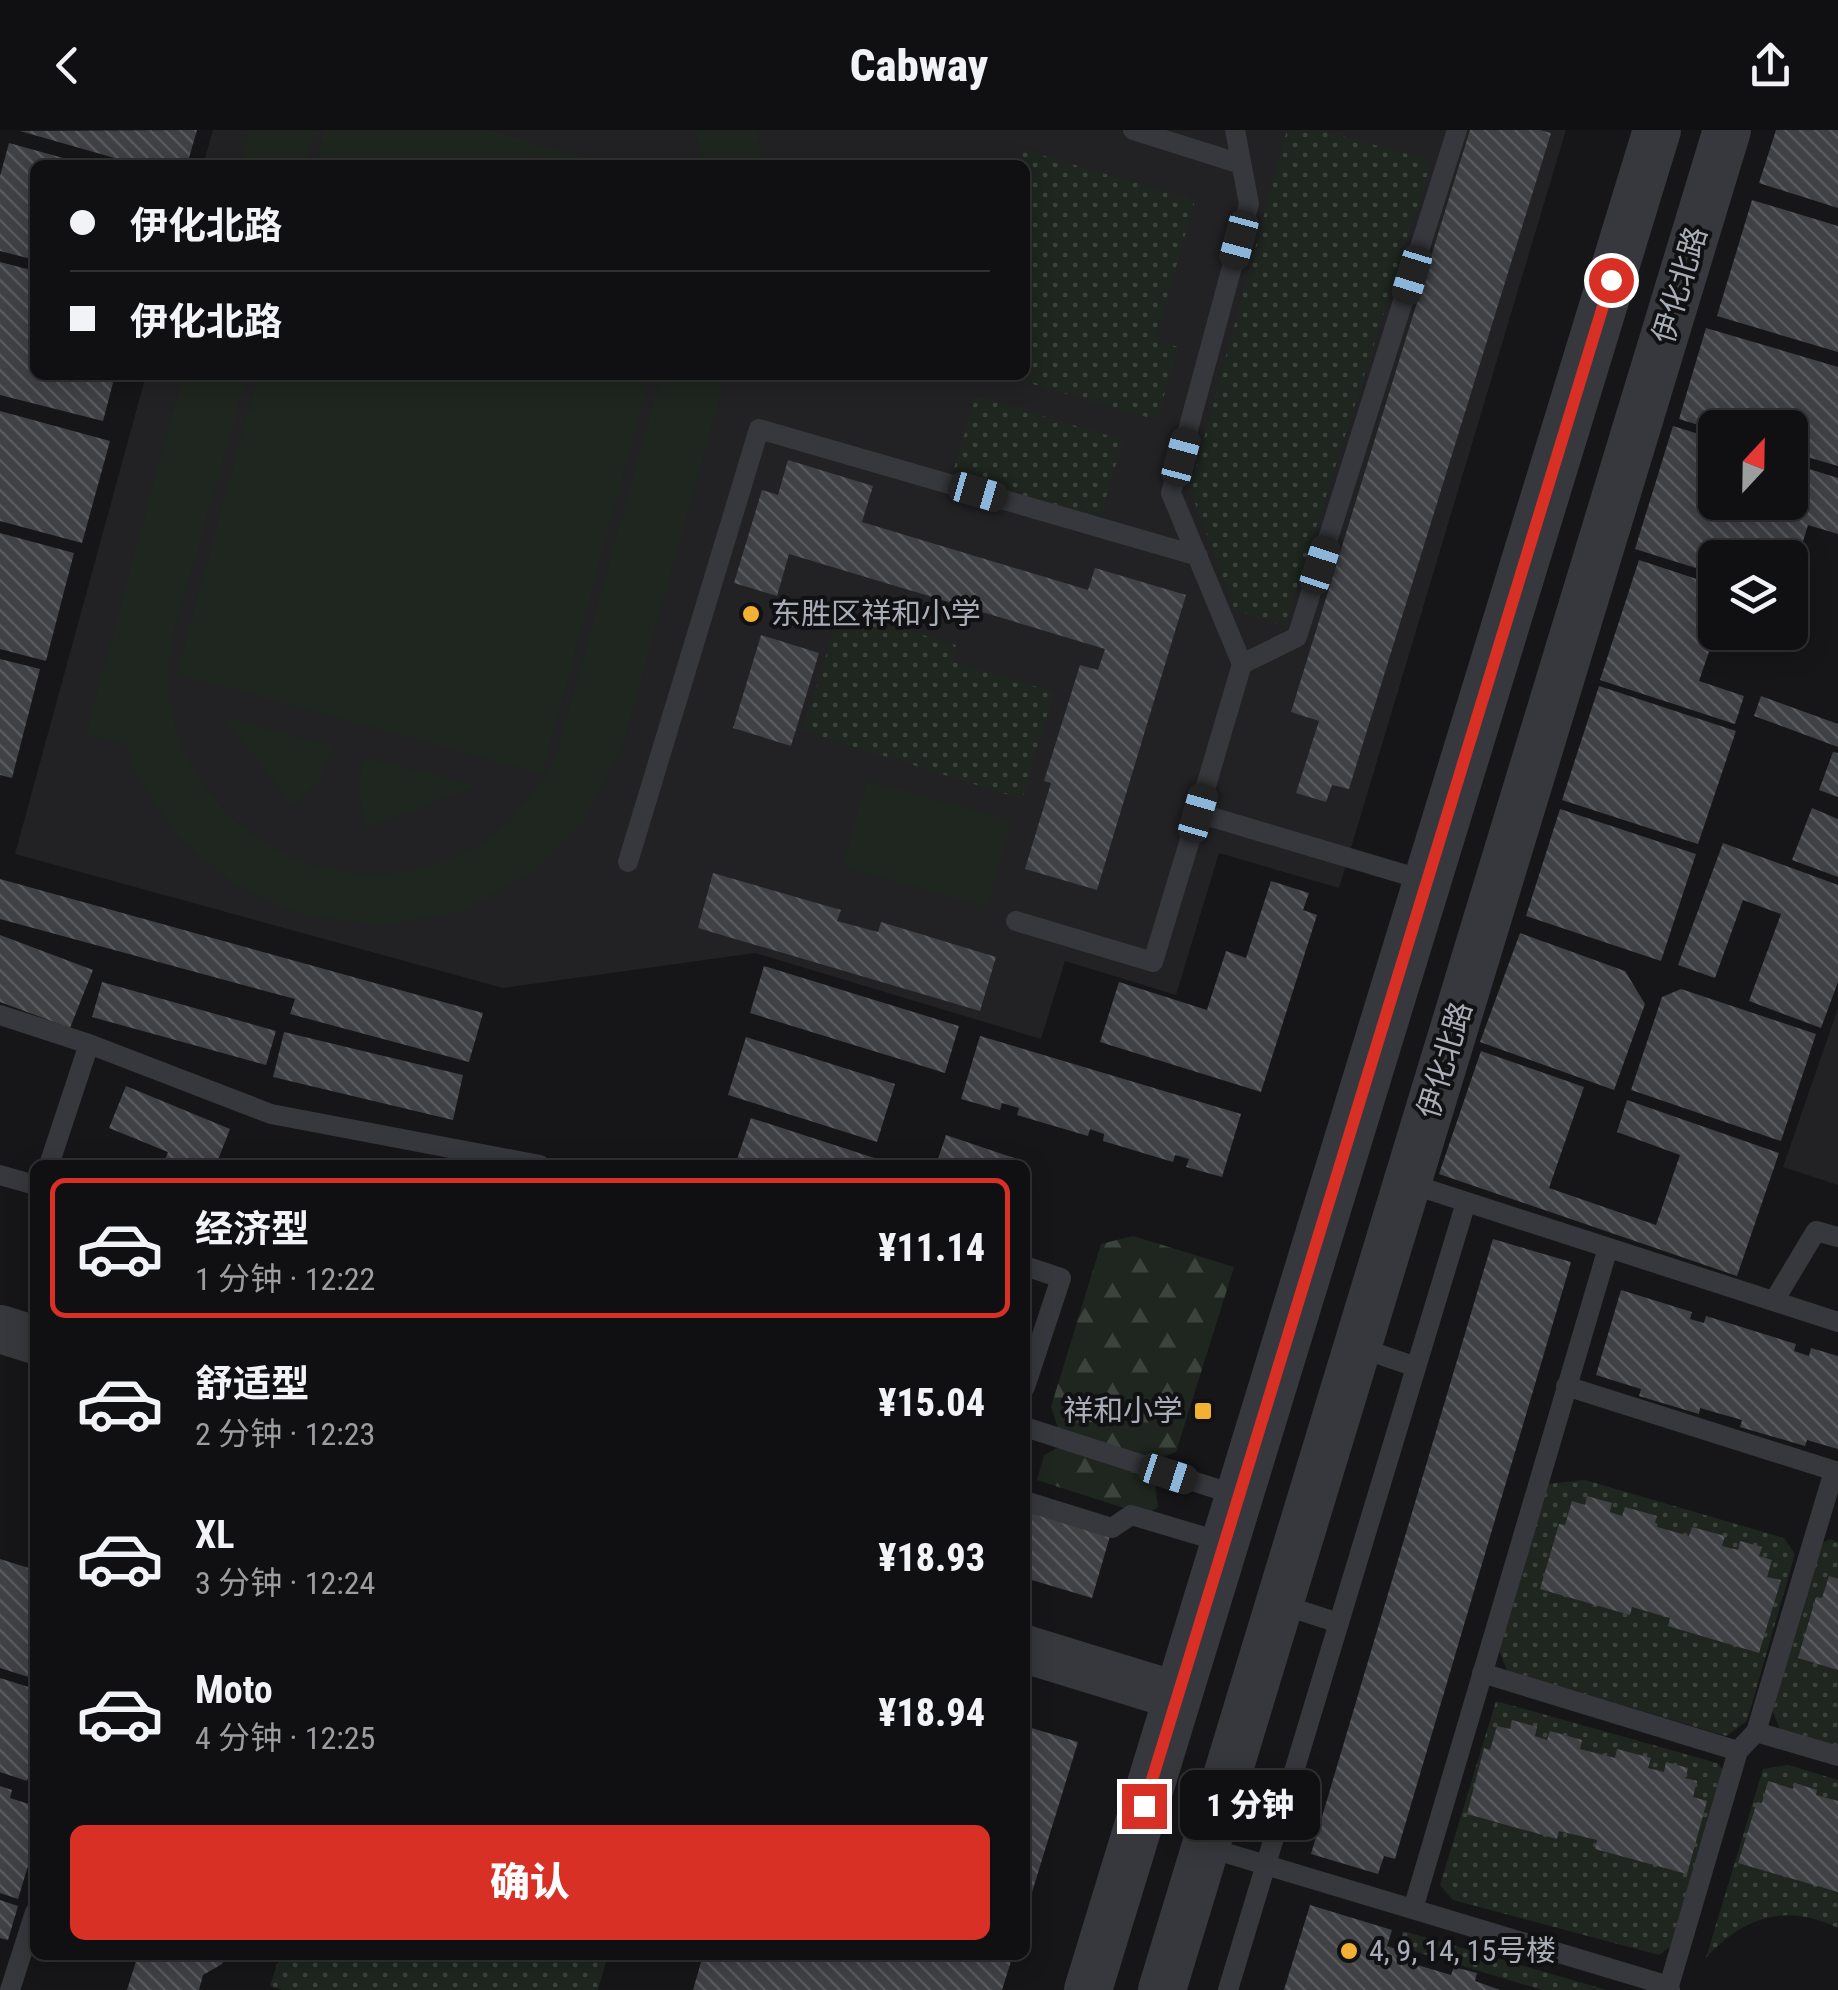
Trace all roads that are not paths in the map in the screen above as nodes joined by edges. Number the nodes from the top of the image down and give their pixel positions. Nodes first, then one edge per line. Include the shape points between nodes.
1 (1133, 130) edge
2 (1235, 130) edge
3 (1458, 130) edge
4 (1657, 130) edge
5 (1727, 130) edge
6 (1241, 164) junction
7 (1198, 556) junction
8 (1242, 664) junction
9 (1198, 813) junction
10 (628, 862) dead end
11 (1427, 881) junction
12 (1016, 921) dead end
13 (0, 1014) edge
14 (89, 1044) junction
15 (51, 1160) edge
16 (514, 1160) edge
17 (0, 1175) edge
18 (1408, 1183) junction
19 (30, 1184) edge
20 (1466, 1202) junction
21 (1838, 1237) edge
22 (1608, 1248) junction
23 (1030, 1268) edge
24 (1774, 1301) junction
25 (1838, 1322) edge
26 (0, 1329) edge
27 (30, 1338) edge
28 (1358, 1347) junction
29 (1416, 1368) junction
30 (1030, 1372) edge
31 (1566, 1386) junction
32 (1030, 1429) edge
33 (1836, 1471) edge
34 (1239, 1496) junction
35 (1030, 1503) edge
36 (1225, 1543) junction
37 (1280, 1604) junction
38 (1339, 1623) junction
39 (1030, 1650) edge
40 (1482, 1673) junction
41 (1178, 1696) junction
42 (1756, 1732) junction
43 (1738, 1752) junction
44 (1838, 1756) edge
45 (1206, 1847) junction
46 (1266, 1865) junction
47 (1413, 1909) junction
48 (30, 1928) edge
49 (1670, 1988) edge
50 (10, 1990) edge
51 (1088, 1990) edge
52 (1162, 1990) edge
53 (1228, 1990) edge

1 - 6 lane
2 - 6 lane
3 - 8 lane via 1297,638
4 - 11 street
5 - 18 street, 伊化北路
6 - 7 lane via 1249,204 1171,493
7 - 8 lane
7 - 10 lane via 759,429
8 - 9 lane
9 - 11 lane
9 - 12 lane via 1153,962
11 - 34 street
13 - 14 lane
14 - 15 lane
14 - 16 lane via 271,1114
17 - 19 lane
18 - 20 lane
18 - 28 street, 伊化北路
20 - 22 lane
20 - 29 lane
21 - 24 lane via 1816,1230
22 - 24 lane
22 - 31 lane
23 - 30 lane via 1061,1278
24 - 25 lane
26 - 27 street
28 - 29 lane
28 - 37 street, 伊化北路
29 - 38 lane
31 - 33 lane
31 - 40 lane
32 - 34 lane
33 - 42 lane
34 - 36 street
35 - 36 lane via 1112,1528 1131,1515
36 - 41 street
37 - 38 lane
37 - 45 street, 伊化北路
38 - 46 lane
39 - 41 street
40 - 43 lane
40 - 47 lane
41 - 51 street
42 - 43 lane
42 - 44 lane
43 - 49 lane
45 - 46 lane
45 - 52 street, 伊化北路
46 - 47 lane
46 - 53 lane
47 - 49 lane
48 - 50 lane

